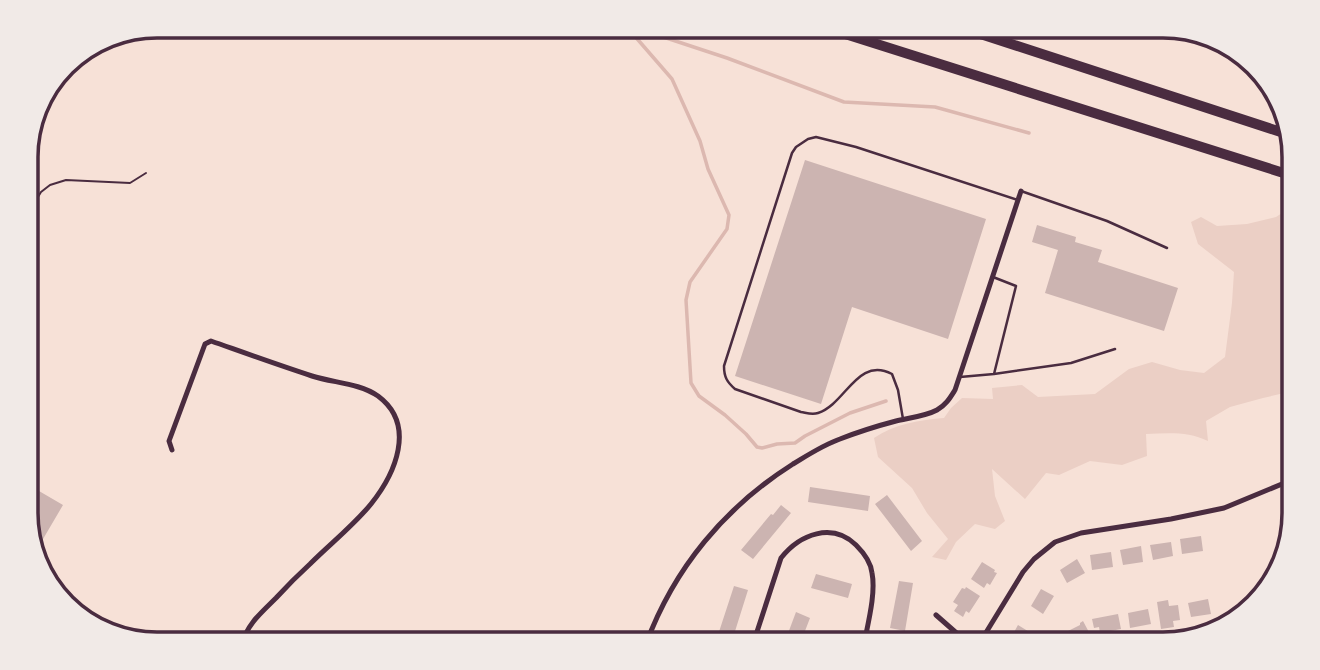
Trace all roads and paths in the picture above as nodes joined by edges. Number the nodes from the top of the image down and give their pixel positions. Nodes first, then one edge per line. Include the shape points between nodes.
1 (858, 38) edge
2 (993, 38) edge
3 (1278, 131) edge
4 (146, 173) dead end
5 (1282, 173) edge
6 (1021, 191) joint
7 (39, 195) edge
8 (1018, 200) junction
9 (1167, 248) dead end
10 (992, 276) junction
11 (1115, 349) dead end
12 (995, 374) junction
13 (960, 377) junction
14 (902, 419) junction
15 (172, 450) dead end
16 (1282, 484) edge
17 (936, 615) dead end
18 (757, 631) edge
19 (866, 631) edge
20 (956, 631) edge
21 (986, 631) edge
22 (247, 632) edge
23 (652, 632) edge

1 - 5 highway
2 - 3 highway
4 - 7 path via 130,183 65,180
6 - 8 street
6 - 9 lane
8 - 10 street
8 - 14 lane via 816,137 792,153 724,366 727,382 735,389 812,414 828,408 872,369 884,370 892,374 898,390
10 - 12 lane via 1016,286
10 - 13 street
11 - 12 lane via 1071,363
12 - 13 lane
13 - 14 street via 935,412
14 - 23 street via 837,439 774,476 740,503 690,559
15 - 22 street via 173,429 205,344 211,341 369,391 395,416 398,453 372,503
16 - 21 street via 1224,508 1055,542 1023,572
17 - 20 street
18 - 19 street via 781,558 798,541 823,532 849,538 868,560 873,587

